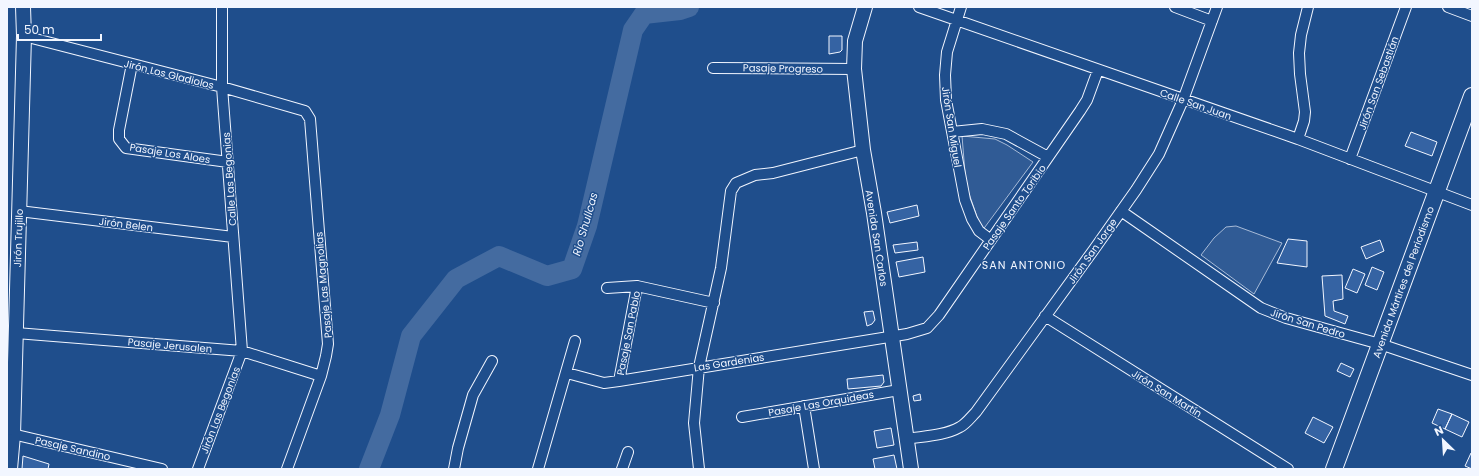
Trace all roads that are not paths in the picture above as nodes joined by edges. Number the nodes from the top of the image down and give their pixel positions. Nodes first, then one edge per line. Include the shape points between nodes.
1 (23, 7) edge
2 (222, 7) edge
3 (865, 7) edge
4 (919, 7) edge
5 (961, 7) edge
6 (1175, 7) edge
7 (1216, 7) edge
8 (1308, 7) edge
9 (1406, 7) edge
10 (1448, 7) edge
11 (1472, 16) edge
12 (956, 20) junction
13 (1212, 21) junction
14 (24, 36) junction
15 (132, 64) junction
16 (713, 68) dead end
17 (854, 69) junction
18 (1098, 70) junction
19 (222, 87) junction
20 (1472, 96) edge
21 (1183, 100) junction
22 (310, 119) joint
23 (952, 132) junction
24 (1298, 139) junction
25 (863, 150) junction
26 (1048, 158) junction
27 (1350, 159) junction
28 (228, 162) junction
29 (1437, 192) junction
30 (1472, 205) edge
31 (19, 211) junction
32 (1121, 211) junction
33 (233, 237) junction
34 (991, 240) junction
35 (637, 286) junction
36 (607, 288) dead end
37 (714, 304) junction
38 (1046, 316) junction
39 (16, 333) junction
40 (892, 336) junction
41 (574, 341) dead end
42 (1380, 344) junction
43 (242, 351) junction
44 (492, 361) dead end
45 (699, 367) junction
46 (566, 373) junction
47 (1472, 375) edge
48 (321, 376) junction
49 (619, 381) junction
50 (899, 390) junction
51 (804, 406) junction
52 (742, 417) dead end
53 (10, 434) edge
54 (906, 439) junction
55 (628, 452) dead end
56 (10, 469) edge
57 (162, 469) edge
58 (198, 469) edge
59 (287, 469) edge
60 (454, 469) edge
61 (538, 469) edge
62 (622, 469) edge
63 (699, 469) edge
64 (814, 469) edge
65 (911, 469) edge
66 (1288, 469) edge
67 (1334, 469) edge

1 - 14 main road, Jirón Trujillo
2 - 19 street, Calle Las Begonias
3 - 17 main road, Avenida San Carlos via 855,41
4 - 12 street, Calle San Juan
5 - 12 street, Jirón San Miguel
6 - 13 street
7 - 13 street, Jirón San Jorge
8 - 24 street via 1299,53 1305,112
9 - 27 street, Jirón San Sebastián
10 - 11 street
12 - 18 street, Calle San Juan
12 - 23 street, Jirón San Miguel via 947,52 945,75 946,100
13 - 21 street, Jirón San Jorge
14 - 15 street, Jirón Los Gladiolos
14 - 31 main road, Jirón Trujillo
15 - 19 street, Jirón Los Gladiolos
15 - 28 street, Pasaje Los Aloes via 119,130 119,139 126,148
16 - 17 street, Pasaje Progreso
17 - 25 main road, Avenida San Carlos
18 - 21 street, Calle San Juan
18 - 26 street, Pasaje Santo Toribio via 1087,100
19 - 22 street, Jirón Los Gladiolos via 305,111
19 - 28 street, Calle Las Begonias
20 - 29 main road, Avenida Mártires del Periodismo
21 - 24 street, Calle San Juan
21 - 32 street, Jirón San Jorge via 1159,154
22 - 48 street, Pasaje Las Magnolias via 328,344
23 - 26 street via 982,129 1006,134
23 - 34 street, Jirón San Miguel via 965,200 979,230
24 - 27 street, Calle San Juan
25 - 37 street via 773,174 755,175 736,183 731,191
25 - 40 main road, Avenida San Carlos
26 - 34 street, Pasaje Santo Toribio
27 - 29 street, Calle San Juan
28 - 33 street, Calle Las Begonias
29 - 30 street, Calle San Juan
29 - 42 main road, Avenida Mártires del Periodismo
31 - 33 street, Jirón Belen
31 - 39 main road, Jirón Trujillo
32 - 38 street, Jirón San Jorge
32 - 42 street, Jirón San Pedro via 1261,308 1286,318
33 - 43 street, Calle Las Begonias
34 - 40 street, Pasaje Santo Toribio via 939,315 927,328
35 - 36 street
35 - 37 street
35 - 49 street, Pasaje San Pablo
37 - 45 street
38 - 54 street, Jirón San Jorge via 976,412 961,427 949,432
38 - 66 street, Jirón San Martín
39 - 43 street, Pasaje Jerusalen
39 - 53 main road, Jirón Trujillo
40 - 45 street, Las Gardenias
40 - 50 main road, Avenida San Carlos
41 - 46 street
42 - 47 street, Jirón San Pedro
42 - 67 main road, Avenida Mártires del Periodismo
43 - 48 street, Pasaje Jerusalen
43 - 58 street, Jirón Las Begonias
44 - 60 street via 473,395
45 - 49 street, Las Gardenias
45 - 63 street via 694,423
46 - 49 street, Las Gardenias via 604,383
46 - 61 street
48 - 59 street, Pasaje Las Magnolias
50 - 51 street, Pasaje Las Orquideas
50 - 54 main road, Avenida San Carlos
51 - 52 street, Pasaje Las Orquideas
51 - 64 street
53 - 56 main road, Jirón Trujillo
53 - 57 street, Pasaje Sandino
54 - 65 main road, Avenida San Carlos
55 - 62 street

